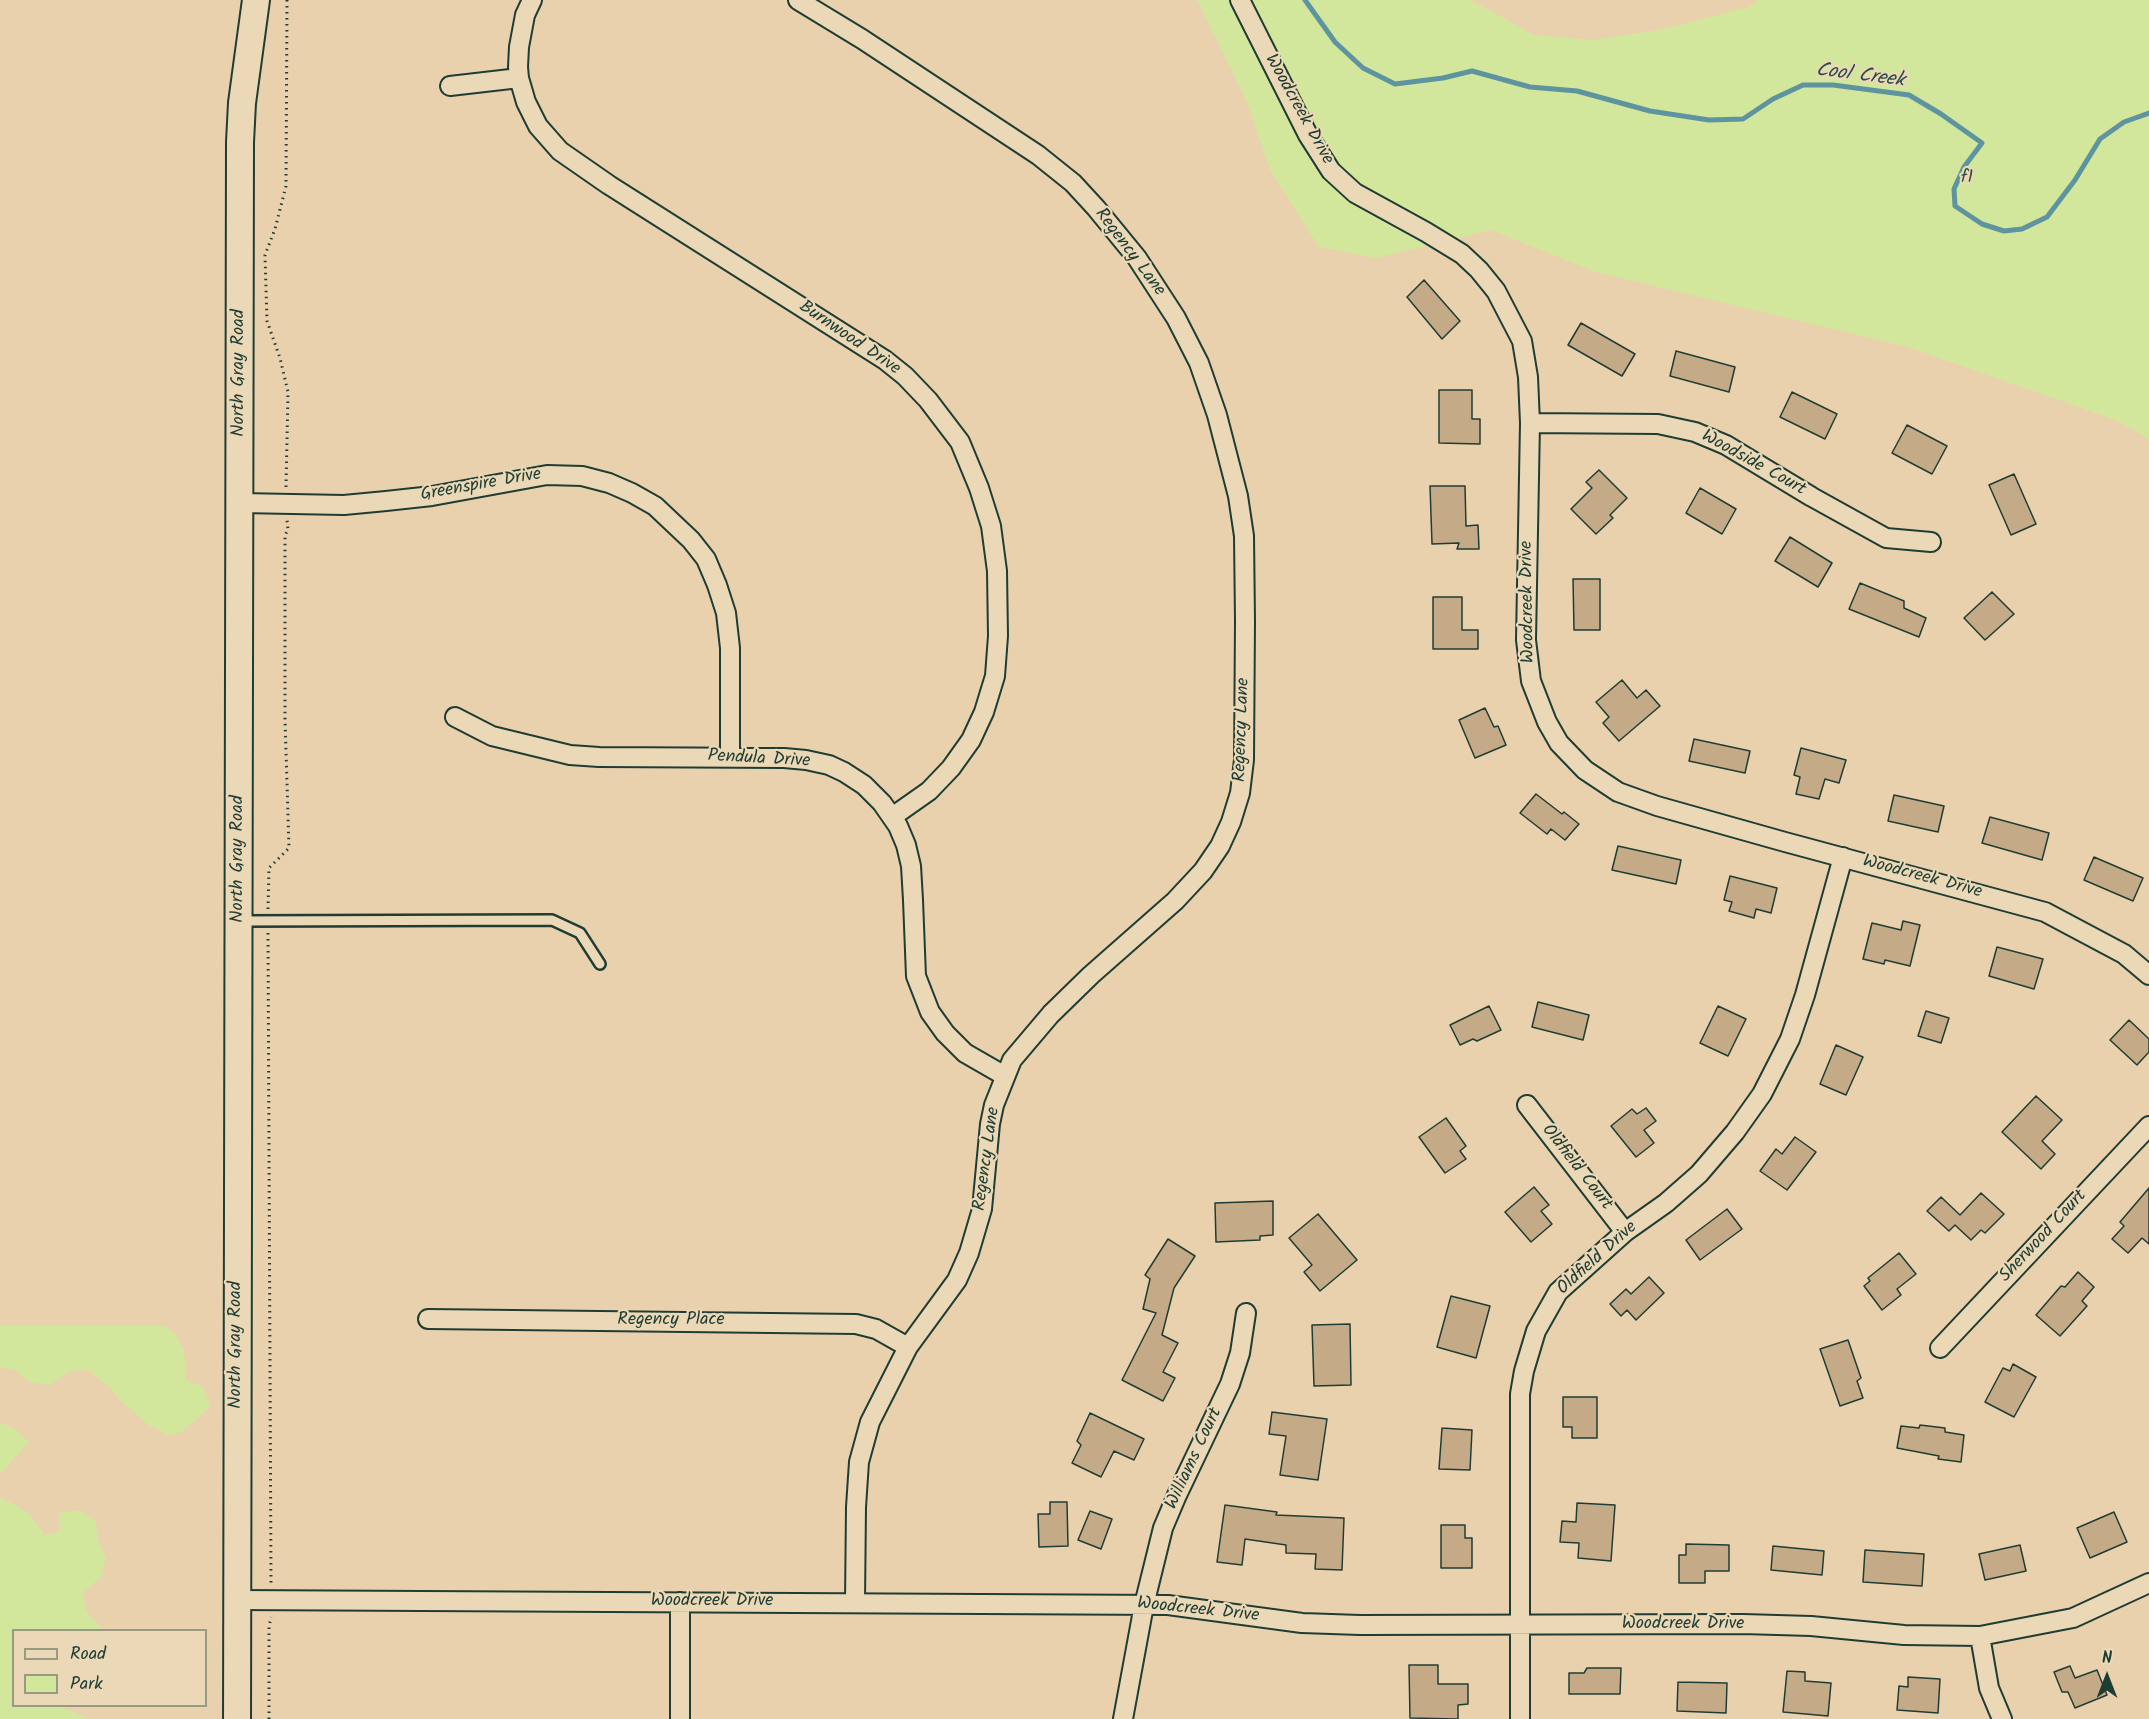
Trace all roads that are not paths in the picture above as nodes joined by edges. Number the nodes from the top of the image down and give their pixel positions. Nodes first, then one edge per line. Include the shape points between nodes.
1 (256, 0) edge
2 (532, 0) edge
3 (798, 0) edge
4 (1240, 0) edge
5 (519, 78) junction
6 (450, 86) dead end
7 (1530, 423) junction
8 (241, 503) junction
9 (1931, 542) dead end
10 (455, 717) dead end
11 (730, 757) junction
12 (892, 817) junction
13 (1843, 857) junction
14 (238, 921) junction
15 (600, 964) dead end
16 (2149, 975) edge
17 (1005, 1076) junction
18 (1527, 1105) dead end
19 (2149, 1126) edge
20 (1625, 1232) junction
21 (1246, 1313) dead end
22 (428, 1319) dead end
23 (908, 1347) junction
24 (1940, 1348) dead end
25 (2149, 1583) edge
26 (236, 1600) junction
27 (680, 1602) junction
28 (855, 1602) junction
29 (1144, 1605) junction
30 (1521, 1625) junction
31 (1980, 1636) junction
32 (237, 1719) edge
33 (680, 1719) edge
34 (1123, 1719) edge
35 (1520, 1719) edge
36 (2002, 1719) edge

1 - 8 street, North Gray Road via 240,142
2 - 5 street via 519,47
3 - 17 street, Regency Lane via 1038,155 1096,208 1137,258 1176,318 1199,363 1238,496 1244,536 1244,760 1231,822 1203,871 1175,902 1051,1014 1012,1060
4 - 7 street, Woodcreek Drive via 1308,135 1331,171 1355,193 1462,254 1496,291 1522,340
5 - 6 street
5 - 12 street, Burnwood Drive via 538,126 560,151 885,360 928,400 960,442 991,526 997,571 995,676 971,740 951,768 929,791
7 - 9 street, Woodside Court via 1658,424 1695,432 1726,445 1886,538
7 - 13 street, Woodcreek Drive via 1526,640 1531,681 1559,743 1585,770 1618,792
8 - 11 street, Greenspire Drive via 344,505 432,496 547,475 582,476 609,483 656,506 706,559 726,613 730,648
8 - 14 street, North Gray Road
10 - 11 street, Pendula Drive via 492,736 570,755
11 - 12 street, Pendula Drive via 784,758 829,765 864,785
12 - 17 street, Pendula Drive via 906,845 910,866 916,976 922,994 930,1012 965,1053
13 - 16 street, Woodcreek Drive via 2045,912 2124,954
13 - 20 street, Oldfield Drive via 1802,1006 1762,1094 1699,1174
14 - 15 lane via 552,920 580,933
14 - 26 street, North Gray Road
17 - 23 street, Regency Lane via 990,1124 982,1209 969,1253 957,1280
18 - 20 street, Oldfield Court
19 - 24 street, Sherwood Court
20 - 30 street, Oldfield Drive via 1558,1292 1536,1331 1524,1371 1520,1394
21 - 29 street, Williams Court via 1237,1364 1163,1528
22 - 23 street, Regency Place via 856,1324 876,1329
23 - 28 street, Regency Lane via 870,1422 859,1462
25 - 31 street, Woodcreek Drive via 2073,1618
26 - 27 street, Woodcreek Drive
26 - 32 street, North Gray Road
27 - 28 street, Woodcreek Drive
27 - 33 street
28 - 29 street, Woodcreek Drive
29 - 30 street, Woodcreek Drive via 1302,1623
29 - 34 street, Williams Court
30 - 31 street, Woodcreek Drive via 1743,1624
30 - 35 street, Oldfield Drive
31 - 36 street via 1989,1688

